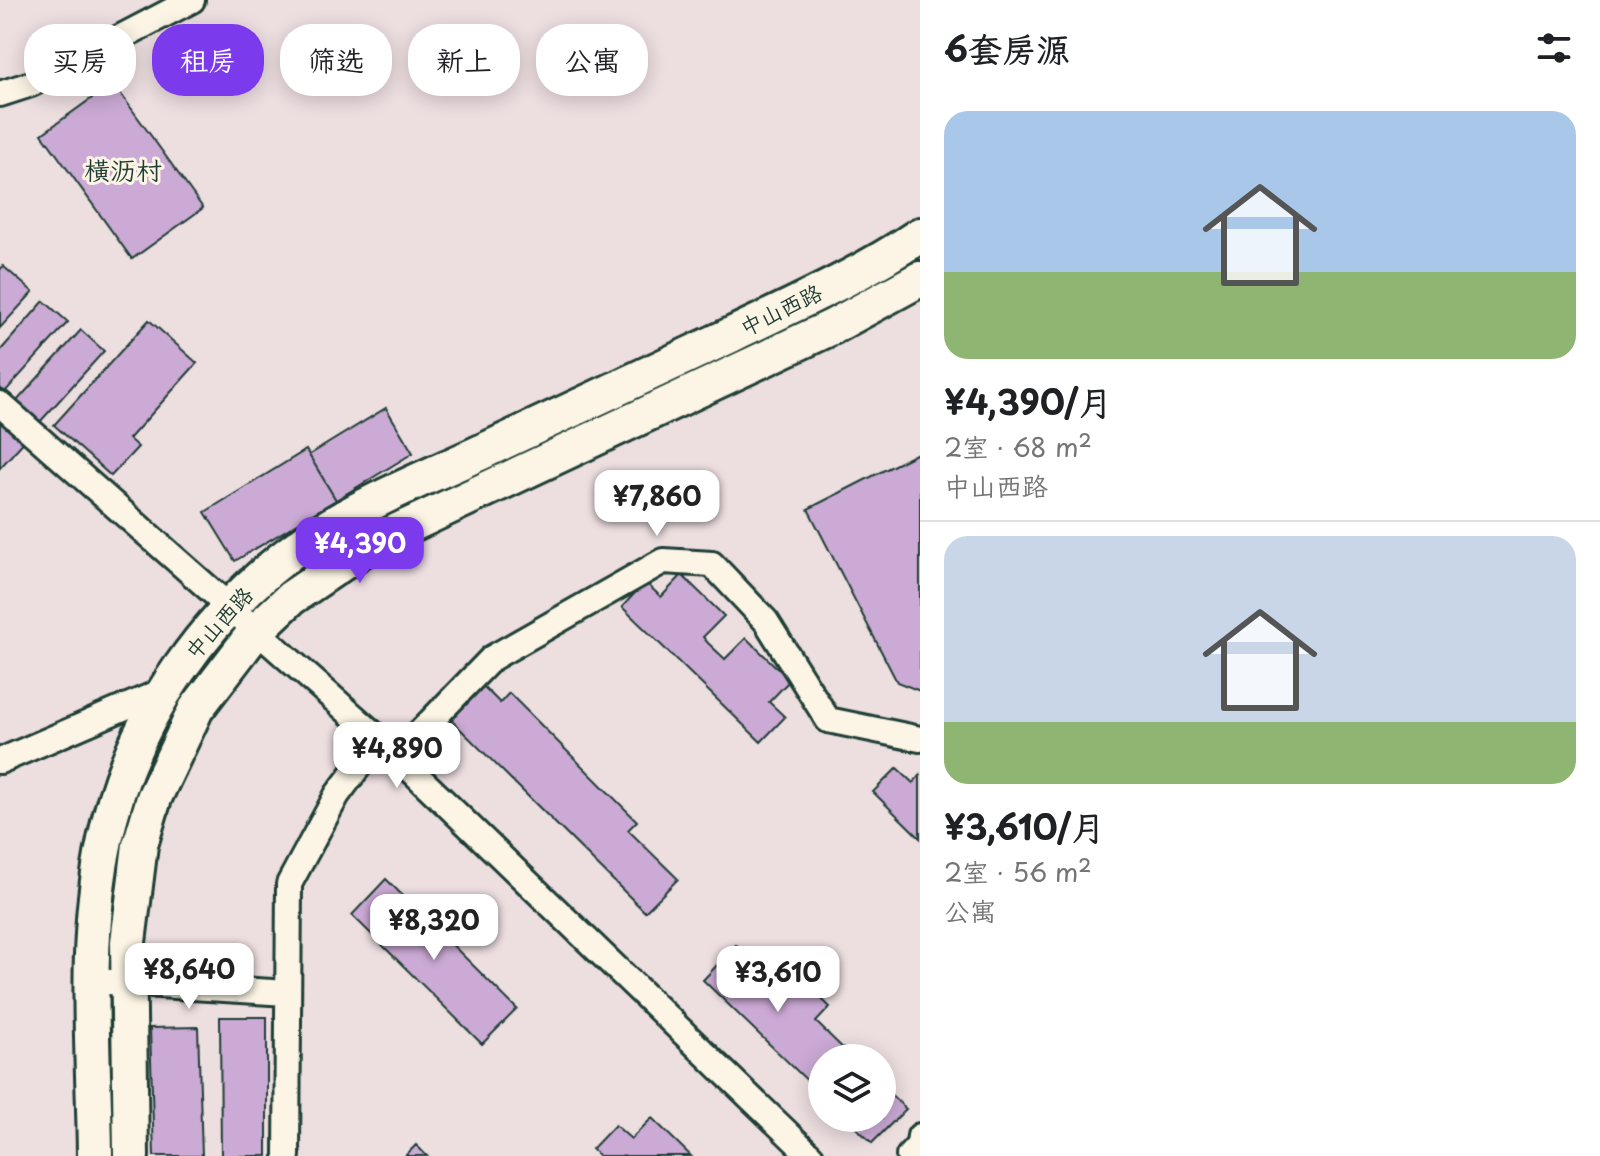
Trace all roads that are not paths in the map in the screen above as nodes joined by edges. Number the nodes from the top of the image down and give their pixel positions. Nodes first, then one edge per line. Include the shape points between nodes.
1 (192, 0) edge
2 (0, 94) edge
3 (920, 235) edge
4 (920, 279) edge
5 (0, 404) edge
6 (229, 607) junction
7 (255, 632) junction
8 (165, 690) junction
9 (379, 739) junction
10 (920, 739) edge
11 (397, 756) junction
12 (0, 761) edge
13 (93, 981) junction
14 (129, 983) junction
15 (288, 993) junction
16 (920, 1136) edge
17 (95, 1156) edge
18 (131, 1156) edge
19 (287, 1156) edge
20 (811, 1156) edge
21 (909, 1156) edge

1 - 2 street via 31,84
3 - 6 main road, 中山西路 via 816,295 355,511 268,570
4 - 7 main road, 中山西路 via 832,327 372,543 291,598
5 - 6 street
6 - 7 street
6 - 8 main road, 中山西路
7 - 9 street
7 - 14 main road, 中山西路 via 196,709 154,798 132,893
8 - 12 street
8 - 13 main road, 中山西路 via 125,774 105,837 96,889
9 - 11 street
9 - 15 street via 337,795 289,884
10 - 11 street via 828,720 766,621 712,564 663,561 492,658
11 - 20 street
13 - 14 street
13 - 17 main road, 中山西路
14 - 15 street
14 - 18 main road, 中山西路
15 - 19 street
16 - 21 street

